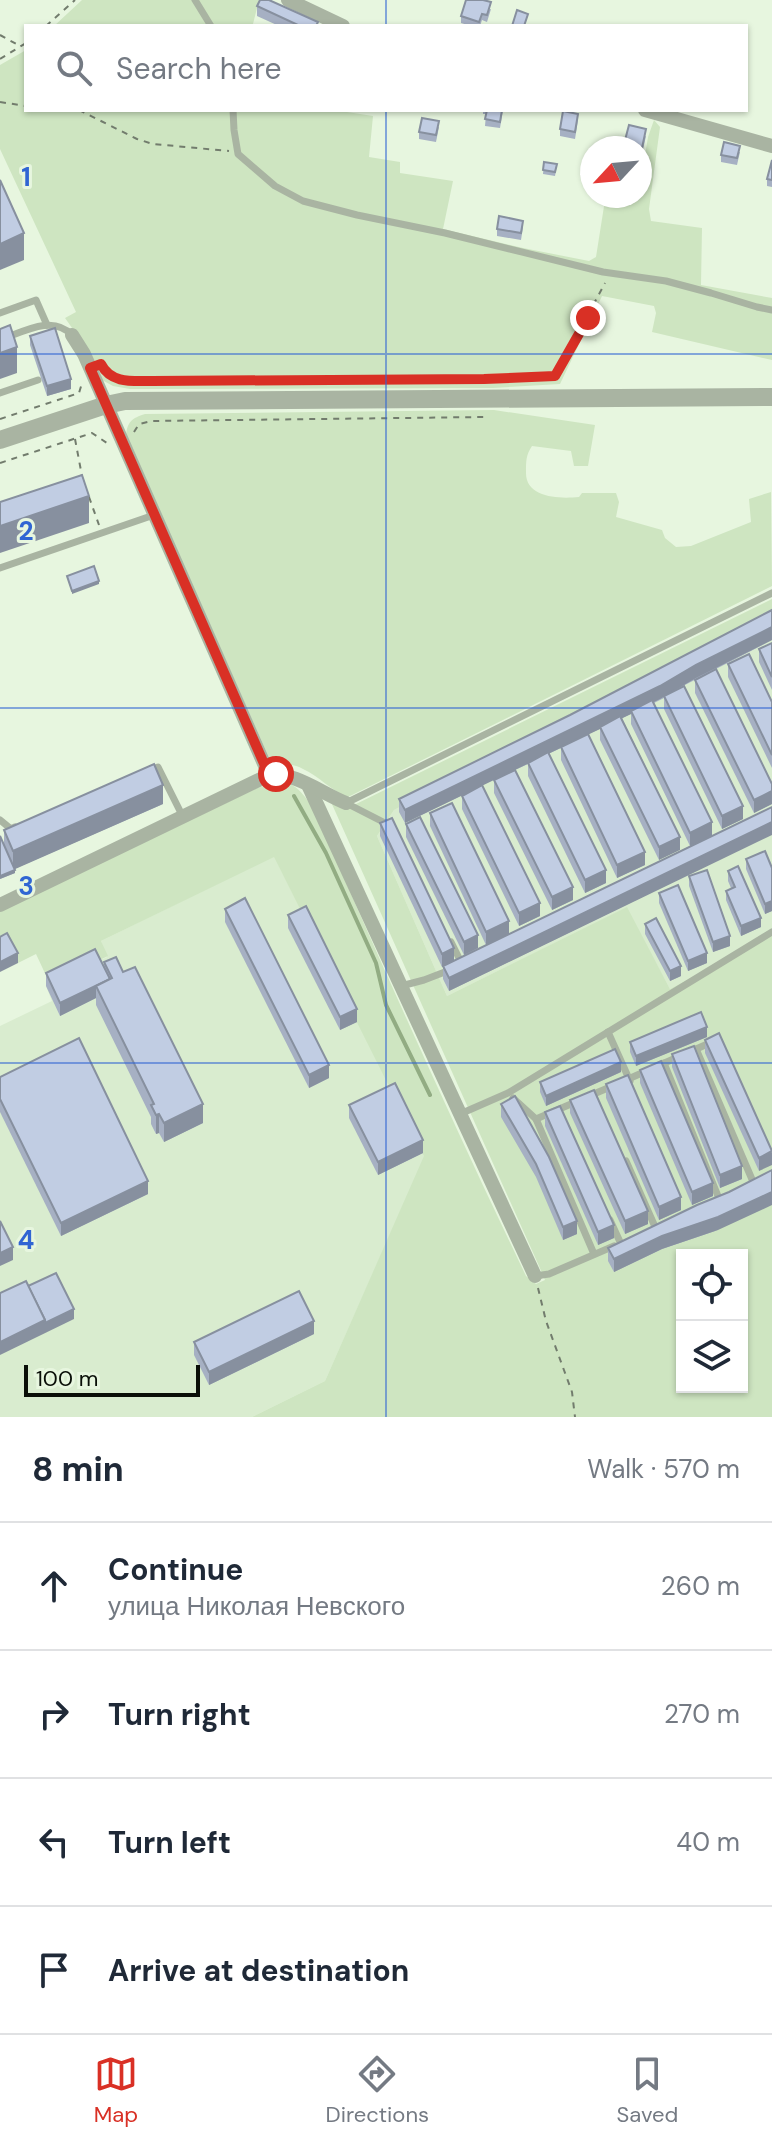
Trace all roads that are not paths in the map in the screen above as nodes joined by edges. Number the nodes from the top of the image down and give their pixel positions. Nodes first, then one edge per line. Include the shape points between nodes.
1 (195, 0) edge
2 (288, 0) edge
3 (210, 24) edge
4 (339, 24) edge
5 (233, 112) edge
6 (652, 112) edge
7 (772, 146) edge
8 (772, 310) edge
9 (0, 313) edge
10 (47, 325) junction
11 (72, 335) joint
12 (0, 340) edge
13 (38, 380) edge
14 (0, 393) edge
15 (772, 397) edge
16 (106, 405) junction
17 (0, 440) edge
18 (154, 515) junction
19 (0, 568) edge
20 (772, 593) edge
21 (145, 773) edge
22 (269, 775) junction
23 (309, 787) junction
24 (346, 803) junction
25 (183, 817) junction
26 (0, 820) edge
27 (24, 823) edge
28 (398, 832) edge
29 (0, 905) edge
30 (772, 932) edge
31 (449, 938) edge
32 (476, 957) edge
33 (462, 964) junction
34 (400, 986) junction
35 (608, 1032) junction
36 (712, 1042) edge
37 (696, 1049) junction
38 (664, 1063) junction
39 (629, 1078) junction
40 (635, 1092) edge
41 (508, 1093) junction
42 (595, 1093) junction
43 (601, 1107) edge
44 (560, 1109) junction
45 (458, 1114) junction
46 (536, 1119) junction
47 (566, 1122) edge
48 (619, 1147) edge
49 (763, 1179) edge
50 (754, 1184) junction
51 (744, 1190) edge
52 (734, 1195) edge
53 (720, 1201) junction
54 (709, 1206) edge
55 (609, 1217) edge
56 (666, 1224) edge
57 (656, 1229) junction
58 (645, 1234) edge
59 (633, 1239) edge
60 (621, 1244) junction
61 (594, 1254) junction
62 (535, 1276) joint

1 - 3 lane
2 - 4 street
5 - 8 lane via 238,154 275,186 303,201 615,274 666,281
6 - 7 street
9 - 10 lane via 36,300
10 - 11 lane via 59,325
10 - 12 lane
11 - 16 street
13 - 14 lane
15 - 16 street
16 - 17 street
16 - 18 street
18 - 19 lane
18 - 22 street
20 - 24 lane
21 - 25 lane via 158,767
22 - 23 street via 285,774
22 - 25 street
23 - 24 street
23 - 34 street
24 - 28 lane
25 - 29 street
26 - 27 lane via 11,829
30 - 35 lane
31 - 33 lane
32 - 33 lane
33 - 34 lane
34 - 45 street
35 - 39 lane
35 - 41 lane
36 - 37 lane
37 - 38 lane
37 - 50 lane
38 - 39 lane
38 - 53 lane
39 - 40 lane
39 - 42 lane
41 - 45 lane
41 - 46 lane
42 - 43 lane
42 - 44 lane
44 - 46 lane
44 - 47 lane
45 - 62 street
46 - 61 lane
48 - 57 lane
49 - 50 lane
50 - 51 lane
52 - 53 lane
53 - 54 lane
55 - 60 lane
56 - 57 lane
57 - 58 lane
59 - 60 lane
60 - 61 lane
61 - 62 lane

